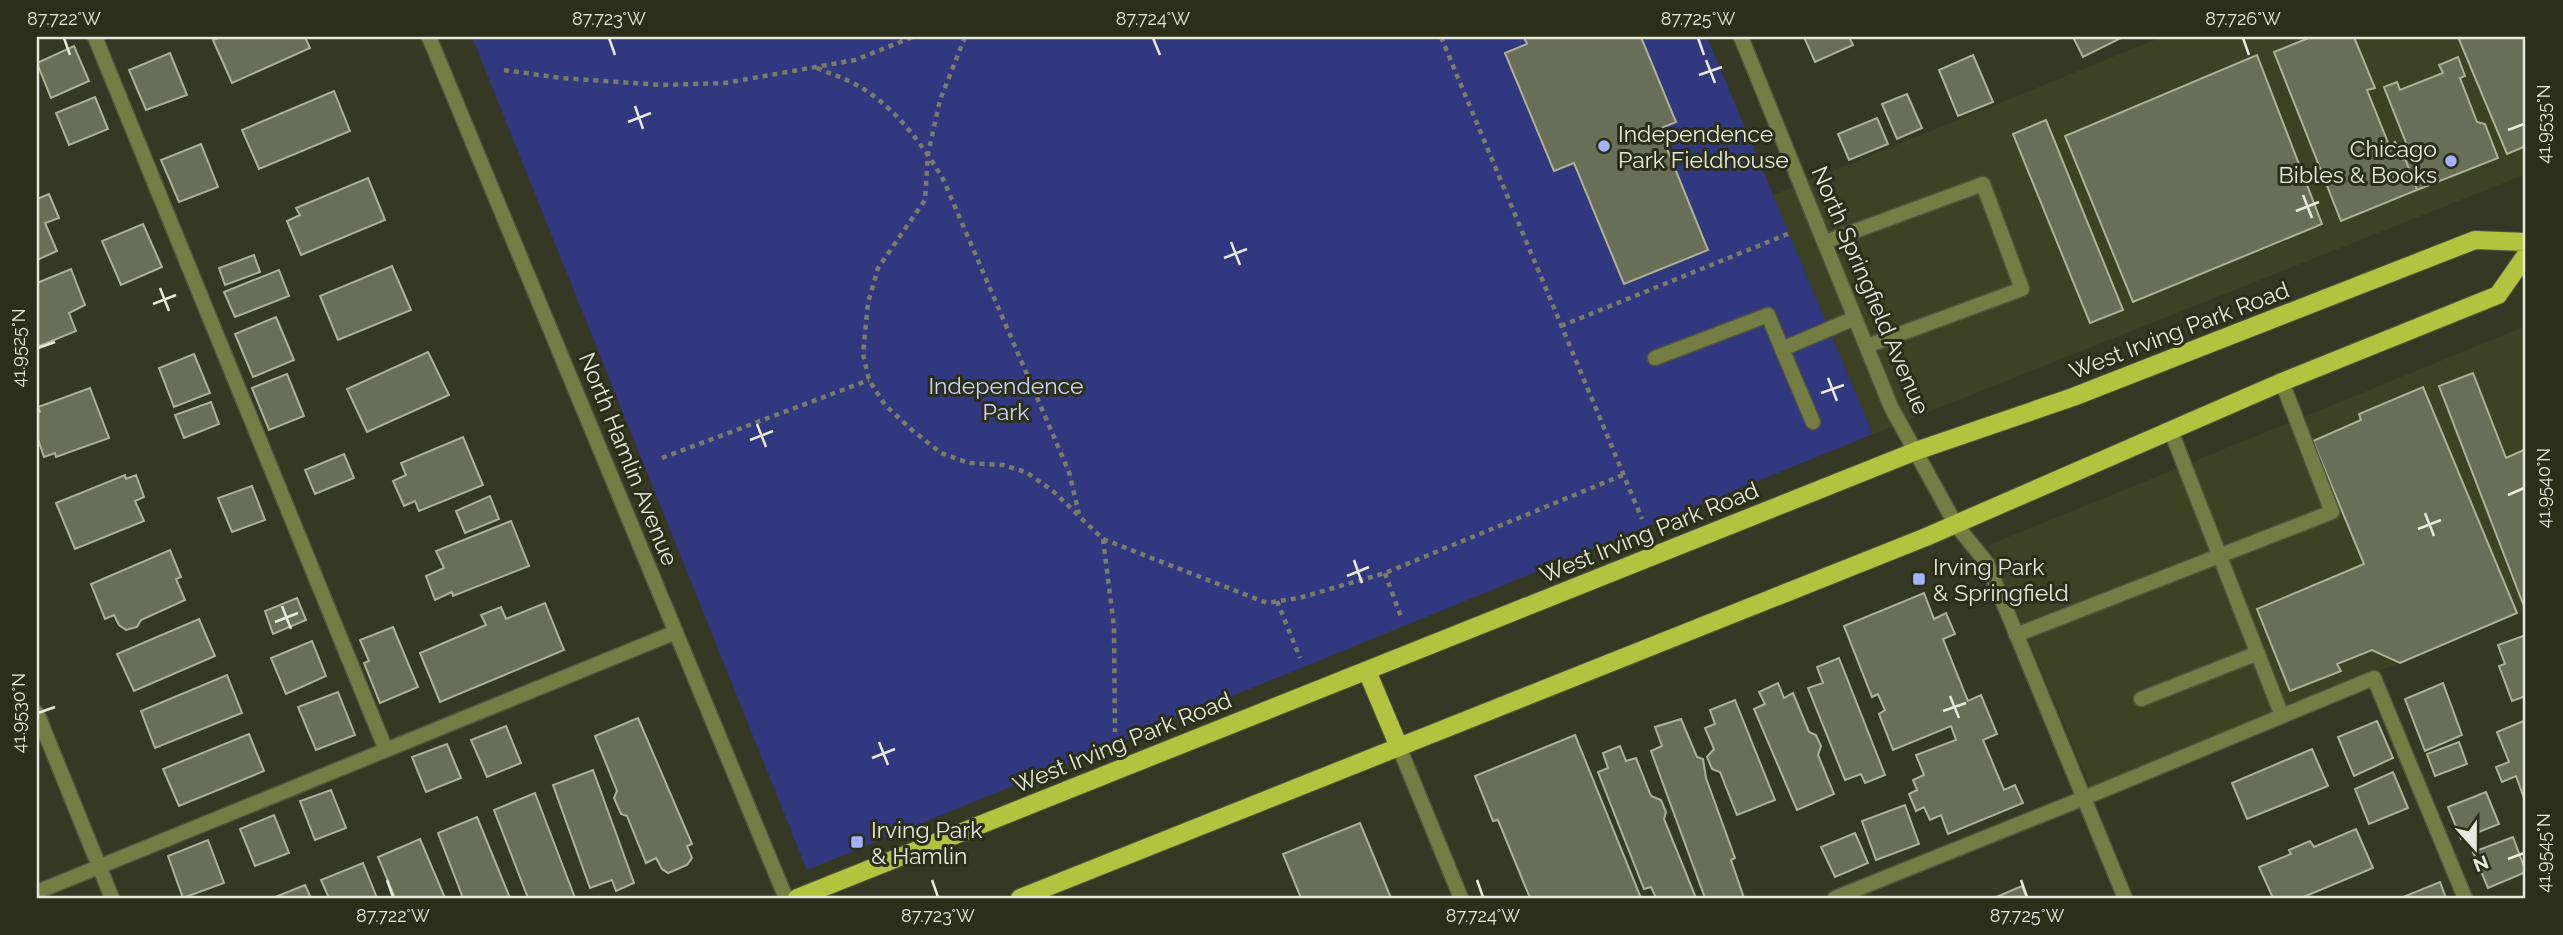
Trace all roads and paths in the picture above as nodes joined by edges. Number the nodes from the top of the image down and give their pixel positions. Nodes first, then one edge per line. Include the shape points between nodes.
1 (95, 37) edge
2 (429, 37) edge
3 (913, 37) edge
4 (965, 37) edge
5 (1441, 37) edge
6 (1741, 37) edge
7 (817, 68) junction
8 (504, 70) dead end
9 (928, 154) junction
10 (1800, 229) dead end
11 (1825, 243) junction
12 (2526, 243) edge
13 (2526, 255) edge
14 (1855, 318) junction
15 (1561, 326) junction
16 (1867, 346) junction
17 (1782, 349) junction
18 (1655, 358) dead end
19 (869, 380) junction
20 (2282, 382) junction
21 (1813, 422) dead end
22 (2171, 431) junction
23 (1916, 451) junction
24 (662, 458) dead end
25 (1623, 475) junction
26 (1079, 515) junction
27 (1642, 519) dead end
28 (1956, 525) junction
29 (1102, 539) junction
30 (2220, 556) junction
31 (1385, 573) junction
32 (1278, 601) junction
33 (1401, 617) dead end
34 (676, 632) junction
35 (2016, 635) junction
36 (2258, 653) junction
37 (1300, 658) dead end
38 (1367, 671) junction
39 (2141, 699) dead end
40 (37, 713) edge
41 (2282, 716) junction
42 (1115, 732) dead end
43 (1399, 747) junction
44 (386, 750) junction
45 (2084, 798) junction
46 (99, 866) junction
47 (37, 892) edge
48 (112, 898) edge
49 (786, 898) edge
50 (797, 898) edge
51 (1020, 898) edge
52 (1461, 898) edge
53 (1835, 898) edge
54 (2125, 898) edge
55 (2465, 898) edge

1 - 44 street
2 - 34 street, North Hamlin Avenue
3 - 7 path via 855,60
4 - 9 path via 940,100
5 - 15 path
6 - 11 street, North Springfield Avenue
7 - 8 path via 724,83 662,85
7 - 9 path via 854,83 888,107
9 - 19 path via 925,200 878,268 868,303 863,354
9 - 26 path via 943,179 1069,471
10 - 15 path
11 - 14 street, North Springfield Avenue
11 - 16 street via 1983,184 2022,289
12 - 23 main road, West Irving Park Road via 2475,240 2073,397
13 - 20 main road via 2498,295
14 - 16 street, North Springfield Avenue
14 - 17 street
15 - 25 path
16 - 23 street, North Springfield Avenue via 1891,407
17 - 18 street via 1768,315
17 - 21 street
19 - 24 path
19 - 26 path via 886,405 941,453 969,463 1026,472
20 - 22 main road
20 - 30 street via 2332,512
22 - 28 main road
22 - 30 street
23 - 28 street, North Springfield Avenue
23 - 38 main road, West Irving Park Road
25 - 27 path
25 - 31 path
26 - 29 path
28 - 35 street, North Springfield Avenue via 1987,563
28 - 43 main road
29 - 32 path via 1267,603
29 - 42 path via 1114,627
30 - 35 street
30 - 36 street
31 - 32 path
31 - 33 path
32 - 37 path
34 - 44 street
34 - 49 street, North Hamlin Avenue
35 - 45 street, North Springfield Avenue
36 - 39 street
36 - 41 street
38 - 43 main road
38 - 50 main road, West Irving Park Road
40 - 46 street
41 - 45 street
41 - 55 street via 2374,678
43 - 51 main road
43 - 52 street
44 - 46 street
45 - 53 street
45 - 54 street, North Springfield Avenue
46 - 47 street
46 - 48 street

